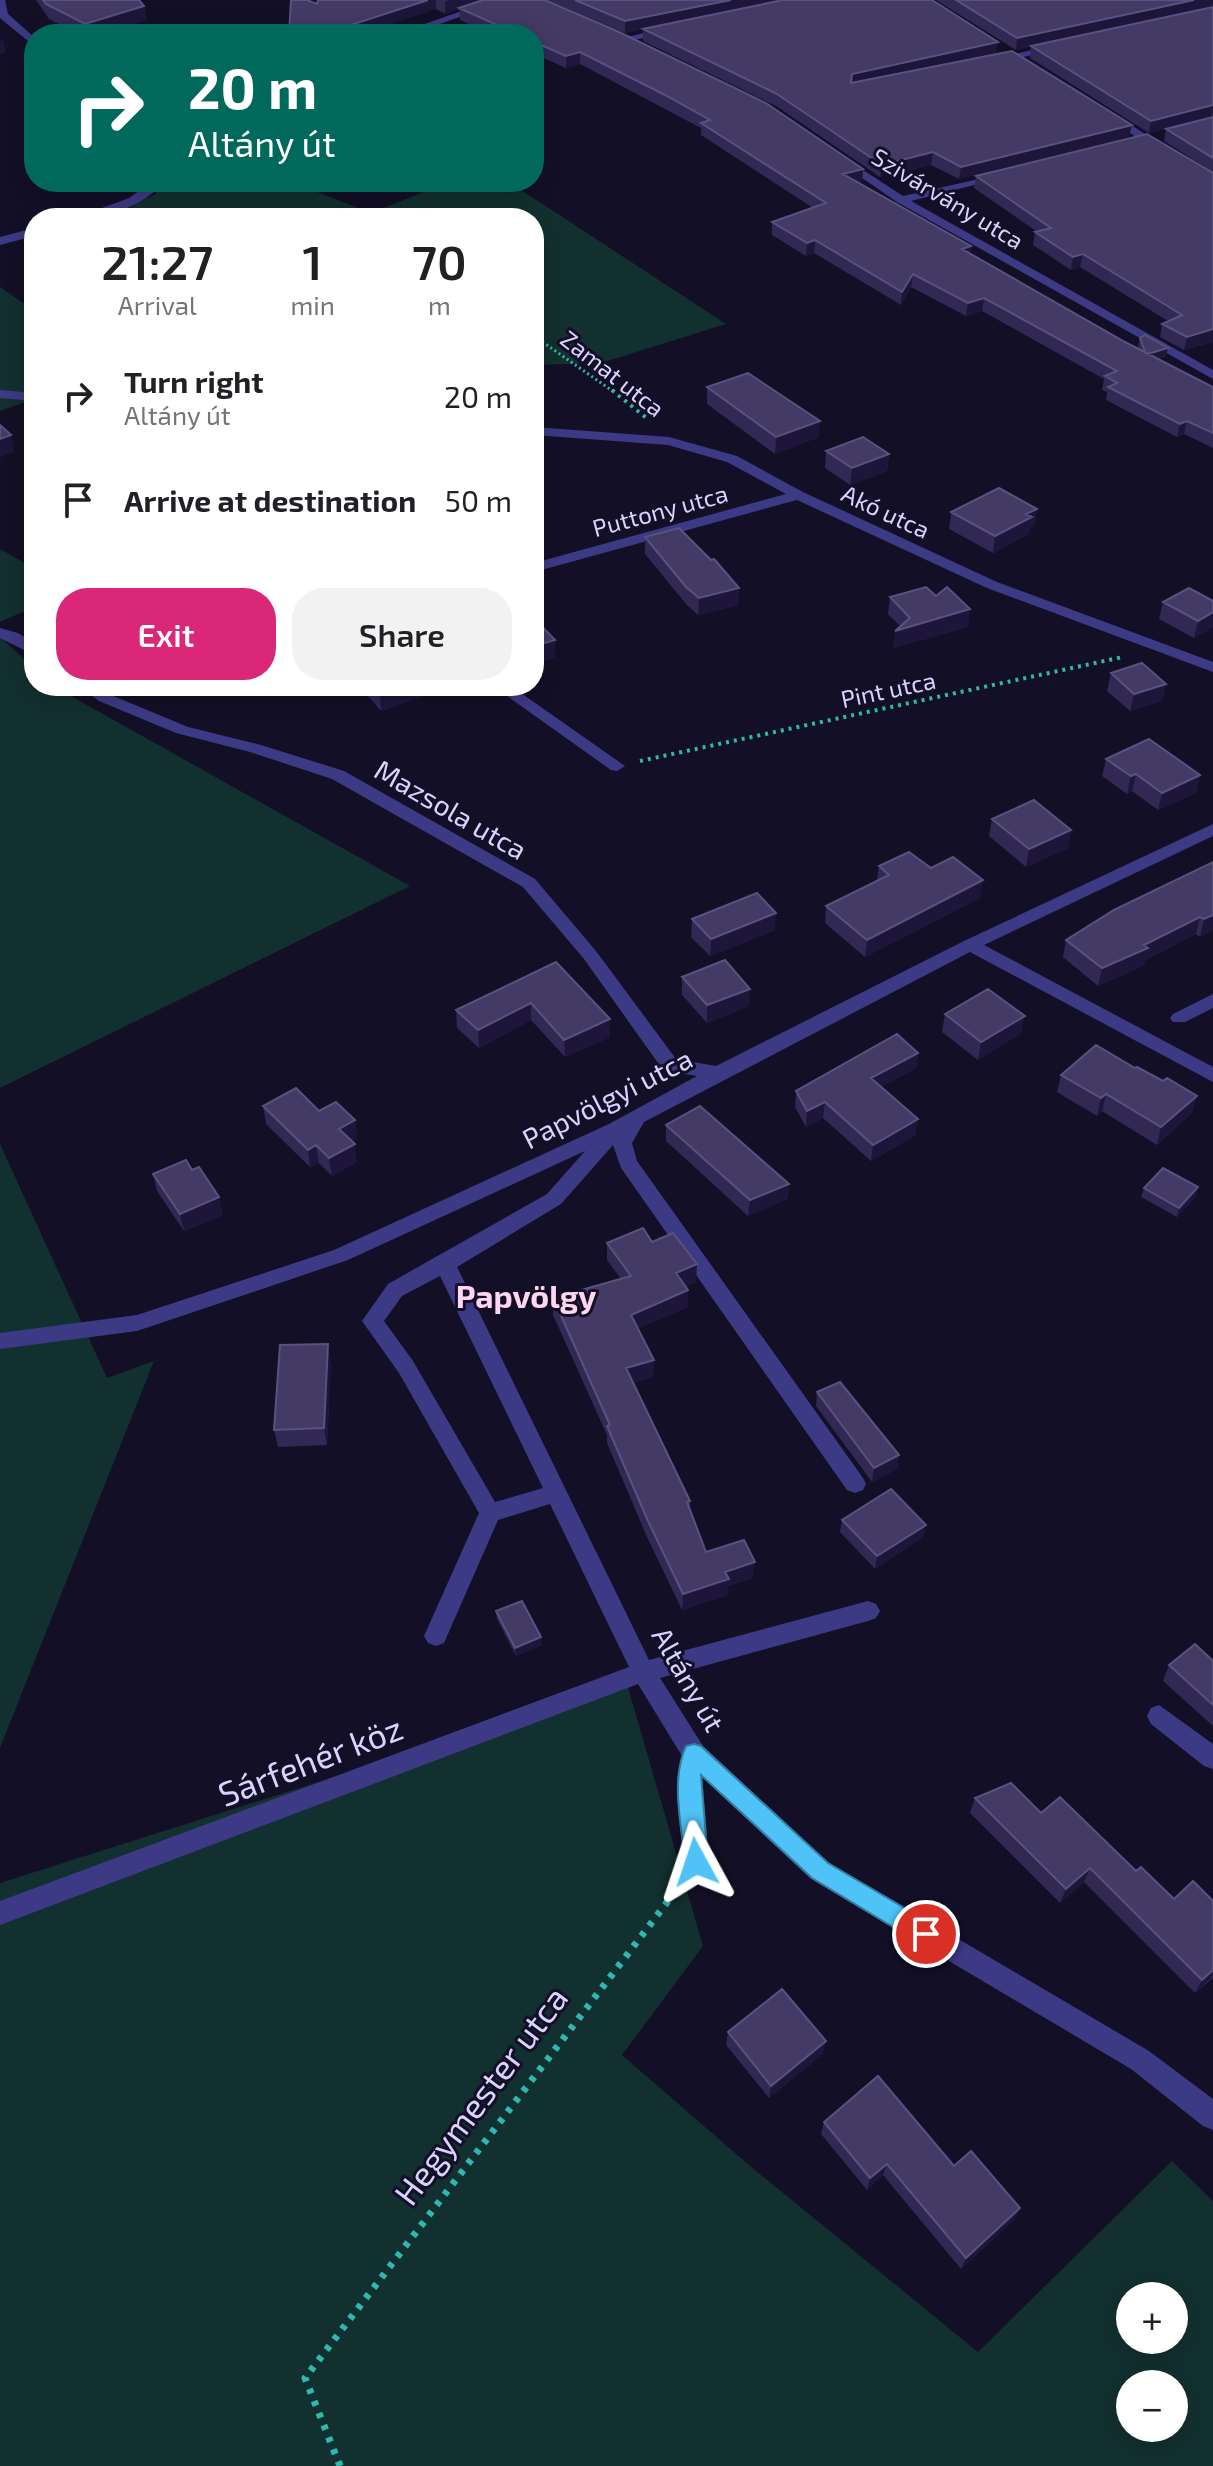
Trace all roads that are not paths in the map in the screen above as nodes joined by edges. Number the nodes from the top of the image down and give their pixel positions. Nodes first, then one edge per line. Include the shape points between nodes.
1 (0, 0) edge
2 (503, 0) edge
3 (431, 24) edge
4 (684, 27) edge
5 (610, 33) edge
6 (24, 34) edge
7 (624, 39) junction
8 (1076, 43) edge
9 (1001, 48) edge
10 (649, 51) edge
11 (1015, 56) junction
12 (986, 62) edge
13 (1028, 64) edge
14 (1094, 105) edge
15 (1160, 135) edge
16 (1147, 138) junction
17 (1132, 142) edge
18 (827, 149) edge
19 (1173, 156) edge
20 (1008, 173) edge
21 (148, 192) edge
22 (901, 200) junction
23 (112, 208) edge
24 (24, 235) edge
25 (0, 241) edge
26 (1213, 375) edge
27 (0, 394) edge
28 (24, 396) edge
29 (544, 431) edge
30 (575, 433) junction
31 (544, 444) edge
32 (798, 495) junction
33 (544, 565) edge
34 (0, 633) edge
35 (24, 643) edge
36 (1213, 667) edge
37 (102, 696) edge
38 (516, 696) edge
39 (617, 766) road end
40 (1213, 829) edge
41 (970, 945) junction
42 (1213, 1000) edge
43 (1179, 1018) dead end
44 (718, 1073) junction
45 (1213, 1075) edge
46 (639, 1116) junction
47 (616, 1129) junction
48 (445, 1264) junction
49 (0, 1341) edge
50 (855, 1484) dead end
51 (556, 1493) junction
52 (490, 1513) junction
53 (868, 1611) dead end
54 (436, 1636) dead end
55 (643, 1672) junction
56 (1159, 1716) dead end
57 (694, 1754) junction
58 (1213, 1758) edge
59 (696, 1862) road end
60 (0, 1913) edge
61 (1213, 2116) edge

1 - 6 street via 3,15
2 - 3 street
4 - 7 street
5 - 7 street
7 - 10 street
8 - 11 street
9 - 11 street
11 - 12 street
11 - 13 street
14 - 16 street
15 - 16 street
16 - 17 street
16 - 19 street
18 - 22 street, Szivárvány utca
20 - 22 street
21 - 23 street
22 - 26 street, Szivárvány utca
24 - 25 street
27 - 28 street
29 - 30 street, Akó utca
30 - 31 street
30 - 32 street, Akó utca via 669,441 732,459
32 - 33 street, Puttony utca
32 - 36 street, Akó utca via 992,585
34 - 35 street
37 - 44 street, Mazsola utca via 182,730 338,775 529,883 590,955 670,1065
38 - 39 street
40 - 41 street, Papvölgyi utca
41 - 44 street, Papvölgyi utca
41 - 45 street
42 - 43 street
44 - 46 street, Papvölgyi utca
46 - 47 street, Papvölgyi utca
46 - 50 street via 622,1142 628,1163
47 - 48 street via 554,1199
47 - 49 street, Papvölgyi utca via 437,1213 288,1274 137,1323
48 - 51 street, Altány út
48 - 52 street via 395,1290 372,1321 406,1367
51 - 52 street
51 - 55 street, Altány út
52 - 54 street
53 - 55 street, Sárfehér köz
55 - 57 street, Altány út
55 - 60 street, Sárfehér köz
56 - 58 street
57 - 59 street via 689,1779
57 - 61 street, Altány út via 820,1871 1140,2060

